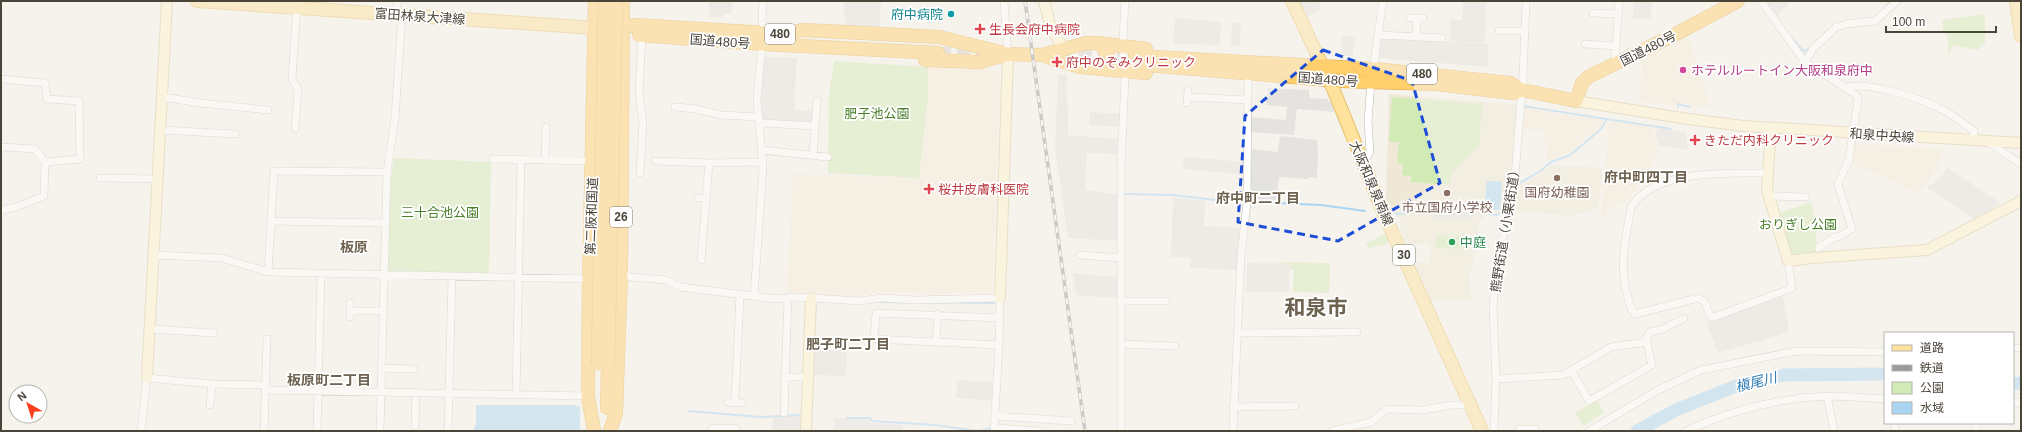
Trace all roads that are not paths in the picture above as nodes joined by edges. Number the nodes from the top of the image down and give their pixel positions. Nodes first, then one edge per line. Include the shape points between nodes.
1 (167, 1) edge
2 (197, 1) edge
3 (398, 1) edge
4 (595, 1) edge
5 (605, 1) edge
6 (616, 1) edge
7 (624, 1) edge
8 (763, 1) edge
9 (1004, 1) edge
10 (1044, 1) edge
11 (1125, 1) edge
12 (1292, 1) edge
13 (1383, 1) edge
14 (1526, 1) edge
15 (1619, 1) edge
16 (1738, 1) edge
17 (1761, 1) edge
18 (1897, 1) edge
19 (2016, 1) edge
20 (299, 4) edge
21 (1593, 13) dead end
22 (1618, 14) junction
23 (402, 15) junction
24 (1416, 18) dead end
25 (595, 28) junction
26 (622, 29) junction
27 (1499, 31) dead end
28 (1525, 31) junction
29 (777, 34) junction
30 (642, 35) junction
31 (1378, 35) junction
32 (1416, 36) junction
33 (2021, 36) edge
34 (1442, 38) dead end
35 (762, 39) junction
36 (951, 40) junction
37 (1098, 43) junction
38 (1585, 44) dead end
39 (1616, 46) junction
40 (1124, 48) junction
41 (1064, 50) junction
42 (1008, 54) junction
43 (1042, 55) junction
44 (950, 61) junction
45 (1805, 62) junction
46 (1131, 64) junction
47 (1615, 64) junction
48 (1321, 66) junction
49 (1098, 68) junction
50 (1372, 75) junction
51 (1299, 77) junction
52 (1, 79) edge
53 (1327, 79) junction
54 (1248, 81) junction
55 (1846, 88) junction
56 (1522, 90) junction
57 (162, 97) junction
58 (1188, 97) dead end
59 (1247, 100) junction
60 (817, 101) dead end
61 (1576, 101) junction
62 (675, 108) dead end
63 (263, 112) dead end
64 (759, 120) junction
65 (815, 126) junction
66 (546, 127) dead end
67 (1771, 128) junction
68 (295, 129) dead end
69 (161, 130) junction
70 (1854, 133) junction
71 (236, 134) dead end
72 (1973, 140) junction
73 (1986, 141) junction
74 (2021, 143) edge
75 (1, 147) edge
76 (761, 150) junction
77 (813, 155) junction
78 (828, 157) dead end
79 (493, 158) dead end
80 (545, 159) junction
81 (521, 160) junction
82 (655, 160) dead end
83 (593, 161) junction
84 (45, 162) junction
85 (762, 162) junction
86 (710, 163) junction
87 (1363, 163) junction
88 (2021, 164) edge
89 (387, 172) junction
90 (640, 172) dead end
91 (1767, 173) junction
92 (100, 178) dead end
93 (158, 179) junction
94 (1768, 196) junction
95 (1806, 197) dead end
96 (698, 198) dead end
97 (706, 198) junction
98 (2021, 201) edge
99 (1, 210) edge
100 (272, 221) junction
101 (385, 223) junction
102 (1818, 248) dead end
103 (155, 255) junction
104 (1080, 255) dead end
105 (1121, 258) junction
106 (701, 260) dead end
107 (1788, 261) junction
108 (268, 272) junction
109 (321, 273) junction
110 (621, 273) junction
111 (384, 275) junction
112 (452, 276) junction
113 (518, 277) junction
114 (589, 279) junction
115 (740, 295) junction
116 (754, 296) junction
117 (788, 298) junction
118 (811, 298) junction
119 (1000, 298) junction
120 (1120, 301) junction
121 (1166, 301) dead end
122 (350, 310) dead end
123 (383, 311) junction
124 (938, 314) junction
125 (1000, 318) junction
126 (1680, 318) dead end
127 (151, 329) junction
128 (1357, 332) dead end
129 (214, 333) dead end
130 (1238, 333) junction
131 (267, 339) dead end
132 (936, 342) junction
133 (1647, 342) junction
134 (1121, 344) junction
135 (999, 345) junction
136 (1158, 345) junction
137 (1175, 346) dead end
138 (1884, 352) edge
139 (1158, 353) dead end
140 (603, 364) junction
141 (381, 368) junction
142 (414, 369) dead end
143 (1571, 370) junction
144 (784, 377) junction
145 (808, 377) junction
146 (147, 378) junction
147 (1496, 379) junction
148 (212, 384) junction
149 (266, 388) junction
150 (318, 390) junction
151 (381, 391) junction
152 (416, 392) junction
153 (449, 394) junction
154 (516, 395) junction
155 (588, 396) junction
156 (1828, 396) junction
157 (1884, 399) edge
158 (735, 402) dead end
159 (210, 404) dead end
160 (1471, 405) junction
161 (1233, 407) junction
162 (1290, 408) dead end
163 (784, 413) dead end
164 (995, 416) junction
165 (1071, 421) dead end
166 (415, 426) dead end
167 (1702, 428) edge
168 (1535, 429) dead end
169 (994, 430) edge
170 (141, 431) edge
171 (264, 431) edge
172 (317, 431) edge
173 (380, 431) edge
174 (448, 431) edge
175 (594, 431) edge
176 (608, 431) edge
177 (712, 431) edge
178 (736, 431) edge
179 (806, 431) edge
180 (1040, 431) edge
181 (1121, 431) edge
182 (1233, 431) edge
183 (1332, 431) edge
184 (1482, 431) edge
185 (1494, 431) edge
186 (1518, 431) edge
187 (1589, 431) edge
188 (1686, 431) edge
189 (1834, 431) edge

1 - 57 street
2 - 20 main road, 富田林泉大津線
3 - 23 street via 396,10
4 - 25 highway, 第二阪和国道 / 26
5 - 140 highway, 第二阪和国道 / 26, bridge
6 - 140 highway, 第二阪和国道 / 26, bridge
7 - 26 highway, 26
8 - 35 street
9 - 42 street
10 - 41 street via 1051,28
11 - 40 street
12 - 48 main road, 大阪和泉泉南線 / 30
13 - 31 street
14 - 28 street, 熊野街道（小栗街道）
15 - 22 street
16 - 47 highway, 国道480号
17 - 45 street
18 - 45 street via 1875,21 1836,27 1818,44
19 - 33 main road
20 - 23 main road, 富田林泉大津線
20 - 68 street via 292,79 298,90
21 - 22 street
22 - 39 street
23 - 25 main road, 富田林泉大津線
23 - 89 street via 395,118
24 - 32 street
25 - 26 highway, 国道480号 / 480
25 - 83 highway, 第二阪和国道 / 26
26 - 30 highway, 国道480号 / 480
26 - 35 highway, 国道480号 / 480 via 635,25
26 - 110 highway, 26
27 - 28 street
28 - 56 street, 熊野街道（小栗街道）
29 - 35 highway, 国道480号 / 480
29 - 35 highway, 国道480号 / 480 via 938,48
29 - 36 highway, 480 via 805,30 888,33
30 - 35 highway, 国道480号 / 480
30 - 90 street via 639,92 643,123
31 - 32 street
31 - 50 street
32 - 34 street
35 - 44 highway, 480 via 775,52
35 - 64 street via 757,91
36 - 42 highway, 480
36 - 44 highway
37 - 40 highway, 480
37 - 41 highway, 480
37 - 49 highway via 1108,56
38 - 39 street
39 - 47 street
40 - 46 street
40 - 48 highway, 480 via 1302,59
41 - 43 highway, 480
42 - 43 highway, 480
42 - 44 highway, 480 via 980,62
42 - 119 street
43 - 49 highway, 480 via 1080,67
45 - 55 street
46 - 48 highway, 国道480号 / 480
46 - 49 highway, 480
46 - 51 highway, 国道480号 / 480
46 - 54 highway, 480
46 - 105 street via 1121,166
47 - 61 highway, 国道480号 via 1588,77 1582,83
48 - 50 highway, 国道480号 / 480
48 - 53 main road, 大阪和泉泉南線 / 30
50 - 53 highway, 国道480号 / 480
50 - 56 highway, 国道480号 / 480 via 1513,93
50 - 87 street via 1368,121 1370,152
51 - 53 highway, 国道480号 / 480
51 - 54 highway, 480
52 - 84 street via 45,84 47,99 79,101 80,159
53 - 87 main road, 大阪和泉泉南線 / 30
54 - 59 street
55 - 70 street via 1857,96 1858,100
55 - 72 street via 1853,85 1878,88 1937,107 1974,131
56 - 61 highway, 国道480号 / 480
56 - 147 street, 熊野街道（小栗街道） via 1512,198 1497,265 1492,320
57 - 63 street via 200,106
57 - 69 street
58 - 59 street via 1211,102
59 - 130 street via 1247,203
60 - 65 street
61 - 67 street, 和泉中央線 via 1688,119
62 - 64 street via 696,108
64 - 65 street
64 - 76 street
65 - 77 street
66 - 80 street
67 - 70 street, 和泉中央線
67 - 91 street
69 - 71 street
69 - 93 street
70 - 72 street, 和泉中央線
70 - 102 street via 1849,159 1838,184 1852,229
72 - 73 street, 和泉中央線
73 - 74 street, 和泉中央線
73 - 88 street
75 - 84 street via 35,149
76 - 77 street
76 - 85 street
77 - 78 street
79 - 81 street
80 - 81 street
80 - 83 street
81 - 113 street
82 - 86 street
83 - 114 highway, 第二阪和国道 / 26
84 - 99 street via 44,196
85 - 86 street
85 - 116 street
86 - 97 street
87 - 160 main road, 大阪和泉泉南線 / 30 via 1369,182
89 - 100 street via 274,171
89 - 101 street
91 - 94 street
91 - 107 street via 1682,176 1649,189 1634,202 1631,207 1622,266 1630,309 1635,314 1698,298 1704,302 1710,316 1714,317 1792,288
92 - 93 street via 112,174
93 - 103 street
94 - 95 street
94 - 107 street
96 - 97 street
97 - 106 street
98 - 107 street via 1927,250
100 - 101 street
100 - 108 street
101 - 111 street
103 - 108 street via 222,258
103 - 127 street
104 - 105 street
105 - 120 street
108 - 109 street
109 - 111 street
109 - 150 street
110 - 115 street via 631,277 666,280 681,287
110 - 176 highway, 26 via 616,413
111 - 112 street
111 - 123 street
112 - 113 street
112 - 153 street
113 - 114 street
113 - 154 street
114 - 155 highway, 第二阪和国道 / 26
115 - 116 street
115 - 158 street via 734,340
116 - 117 street
117 - 118 street
117 - 144 street
118 - 119 street via 859,301
118 - 145 street
119 - 125 street
120 - 121 street
120 - 134 street
122 - 123 street
123 - 141 street
124 - 125 street
124 - 132 street
124 - 132 street via 876,313 874,339
125 - 135 street
126 - 133 street via 1663,329 1650,332
127 - 129 street
127 - 146 street
128 - 130 street
130 - 161 street
131 - 149 street
132 - 135 street
133 - 143 street via 1611,347
133 - 143 street via 1652,365 1589,401
134 - 136 street
134 - 181 street
135 - 164 street
136 - 137 street
136 - 139 street
138 - 187 street via 1796,352 1701,370 1651,393
140 - 175 highway, 第二阪和国道 / 26
140 - 176 highway, 第二阪和国道 / 26
141 - 142 street
141 - 151 street
143 - 147 street via 1562,375
144 - 145 street
144 - 163 street
145 - 179 street
146 - 148 street
146 - 170 street
147 - 185 street, 熊野街道（小栗街道）
148 - 149 street
148 - 159 street
149 - 150 street
149 - 171 street
150 - 151 street
150 - 172 street
151 - 152 street
151 - 173 street
152 - 153 street
152 - 166 street
153 - 154 street
153 - 174 street
154 - 155 street
155 - 175 highway, 第二阪和国道 / 26
156 - 157 street
156 - 167 street via 1787,400 1739,411
156 - 189 street
160 - 183 street via 1451,405 1423,410 1388,409 1371,422
160 - 184 main road, 大阪和泉泉南線 / 30
161 - 162 street via 1260,410
161 - 182 street
164 - 165 street
164 - 169 street
167 - 188 street
168 - 186 street via 1518,428
169 - 180 street
177 - 178 street via 712,428 736,428

